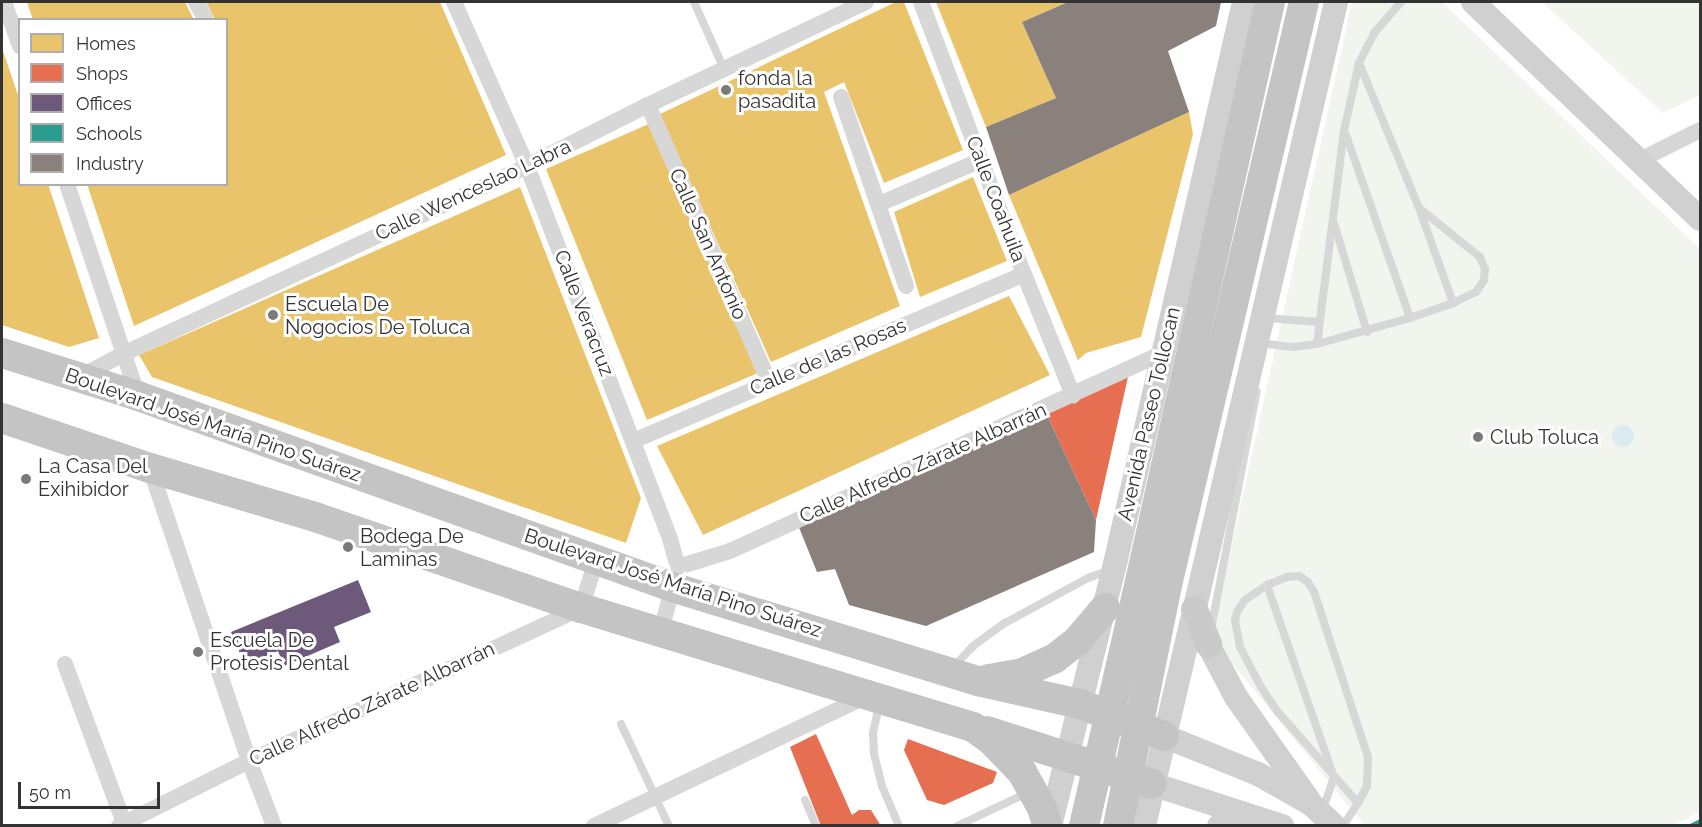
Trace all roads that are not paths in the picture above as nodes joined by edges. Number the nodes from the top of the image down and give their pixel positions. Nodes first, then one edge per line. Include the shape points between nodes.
1 (4, 2) edge
2 (196, 2) edge
3 (454, 2) edge
4 (694, 2) edge
5 (866, 2) edge
6 (921, 2) edge
7 (1244, 2) edge
8 (1270, 2) edge
9 (1304, 2) edge
10 (1336, 2) edge
11 (1401, 2) edge
12 (1473, 2) edge
13 (205, 18) dead end
14 (18, 40) edge
15 (1359, 63) junction
16 (724, 69) junction
17 (841, 97) dead end
18 (648, 105) junction
19 (1701, 130) edge
20 (1344, 131) junction
21 (981, 160) junction
22 (1638, 161) junction
23 (527, 166) junction
24 (68, 186) edge
25 (879, 204) junction
26 (1419, 208) junction
27 (1701, 219) edge
28 (1333, 220) junction
29 (1024, 274) junction
30 (906, 286) dead end
31 (1453, 303) junction
32 (1262, 318) junction
33 (1410, 318) junction
34 (1319, 322) junction
35 (1367, 332) junction
36 (1317, 344) junction
37 (1262, 347) junction
38 (1164, 352) junction
39 (2, 353) edge
40 (125, 353) junction
41 (79, 378) junction
42 (1260, 379) dead end
43 (769, 382) junction
44 (1073, 395) junction
45 (138, 396) junction
46 (2, 418) edge
47 (633, 441) junction
48 (150, 468) junction
49 (596, 561) junction
50 (676, 577) junction
51 (1141, 577) junction
52 (1267, 585) junction
53 (581, 608) junction
54 (1194, 609) joint
55 (1101, 622) junction
56 (661, 631) junction
57 (1196, 645) junction
58 (65, 664) dead end
59 (950, 671) junction
60 (978, 681) junction
61 (874, 697) junction
62 (1080, 704) junction
63 (621, 724) dead end
64 (973, 727) junction
65 (1164, 736) junction
66 (1065, 757) junction
67 (249, 761) junction
68 (1334, 777) junction
69 (1152, 784) junction
70 (1033, 790) junction
71 (656, 796) junction
72 (805, 800) dead end
73 (1358, 803) junction
74 (1322, 814) edge
75 (1277, 823) edge
76 (122, 824) edge
77 (274, 825) edge
78 (594, 825) edge
79 (669, 825) edge
80 (816, 825) edge
81 (899, 825) edge
82 (957, 825) edge
83 (1049, 825) edge
84 (1084, 825) edge
85 (1118, 825) edge
86 (1144, 825) edge
87 (1219, 825) edge
88 (1343, 825) edge

1 - 14 street
2 - 13 street
3 - 23 street, Calle Veracruz
4 - 16 lane
5 - 16 street, Calle Wenceslao Labra
6 - 21 street, Calle Coahuila
7 - 38 main road, Avenida Paseo Tollocan
8 - 51 highway, Avenida Paseo Tollocan
9 - 51 highway, Avenida Paseo Tollocan
10 - 32 main road
11 - 15 lane via 1374,33
12 - 22 main road
15 - 20 lane
15 - 26 lane
16 - 18 street, Calle Wenceslao Labra
17 - 25 street
18 - 23 street, Calle Wenceslao Labra
18 - 43 street, Calle San Antonio
19 - 22 street
20 - 28 lane
20 - 33 lane
21 - 25 street
21 - 29 street, Calle Coahuila
22 - 27 main road
23 - 40 street, Calle Wenceslao Labra
23 - 47 street, Calle Veracruz
24 - 40 street
25 - 30 street
26 - 31 lane
26 - 31 lane via 1480,257 1485,270 1476,292
28 - 34 lane
28 - 35 lane
29 - 43 street, Calle de las Rosas
29 - 44 street, Calle Coahuila
31 - 33 lane
32 - 34 lane
32 - 37 main road
33 - 35 lane
34 - 36 lane
35 - 36 lane
36 - 37 lane
37 - 54 main road
38 - 44 street, Calle Alfredo Zárate Albarrán
38 - 51 main road, Avenida Paseo Tollocan
39 - 41 highway, Boulevard José María Pino Suárez
40 - 41 street, Calle Wenceslao Labra
40 - 45 street
41 - 45 highway, Boulevard José María Pino Suárez
42 - 57 lane
43 - 47 street, Calle de las Rosas
44 - 50 street, Calle Alfredo Zárate Albarrán
45 - 49 highway, Boulevard José María Pino Suárez
46 - 48 highway
47 - 50 street, Calle Veracruz
48 - 53 highway via 315,517
48 - 67 street
49 - 50 highway, Boulevard José María Pino Suárez
49 - 53 street
50 - 56 street
50 - 59 highway, Boulevard José María Pino Suárez
51 - 55 main road, Avenida Paseo Tollocan
51 - 59 lane via 1088,578 1005,623 973,646
51 - 84 highway, Avenida Paseo Tollocan, bridge
51 - 85 highway, Avenida Paseo Tollocan, bridge
52 - 68 lane
52 - 68 lane via 1245,600 1237,612 1240,647 1278,712
52 - 73 lane via 1299,576 1314,592 1368,757 1366,786
53 - 56 highway
53 - 67 street, Calle Alfredo Zárate Albarrán
54 - 57 main road
55 - 57 main road via 1108,657 1133,670 1161,666
55 - 60 highway via 1054,659 1022,673
55 - 62 main road, Avenida Paseo Tollocan
56 - 61 highway
57 - 65 main road
57 - 74 main road
58 - 76 street
59 - 60 highway, Boulevard José María Pino Suárez
60 - 62 highway, Boulevard José María Pino Suárez
61 - 64 highway
61 - 71 street
61 - 81 lane via 874,754 882,786
62 - 65 highway, Boulevard José María Pino Suárez
62 - 66 main road, Avenida Paseo Tollocan
63 - 71 lane
64 - 66 highway
64 - 70 highway via 1008,755
65 - 69 main road
65 - 74 main road, Boulevard José María Pino Suárez via 1258,774
66 - 69 highway
66 - 83 main road, Avenida Paseo Tollocan
67 - 76 street, Calle Alfredo Zárate Albarrán
67 - 77 street
68 - 73 lane
68 - 74 lane
69 - 75 main road
69 - 86 main road
70 - 82 lane
70 - 83 highway
71 - 78 street
71 - 79 lane
72 - 80 lane
73 - 88 lane
75 - 87 main road

